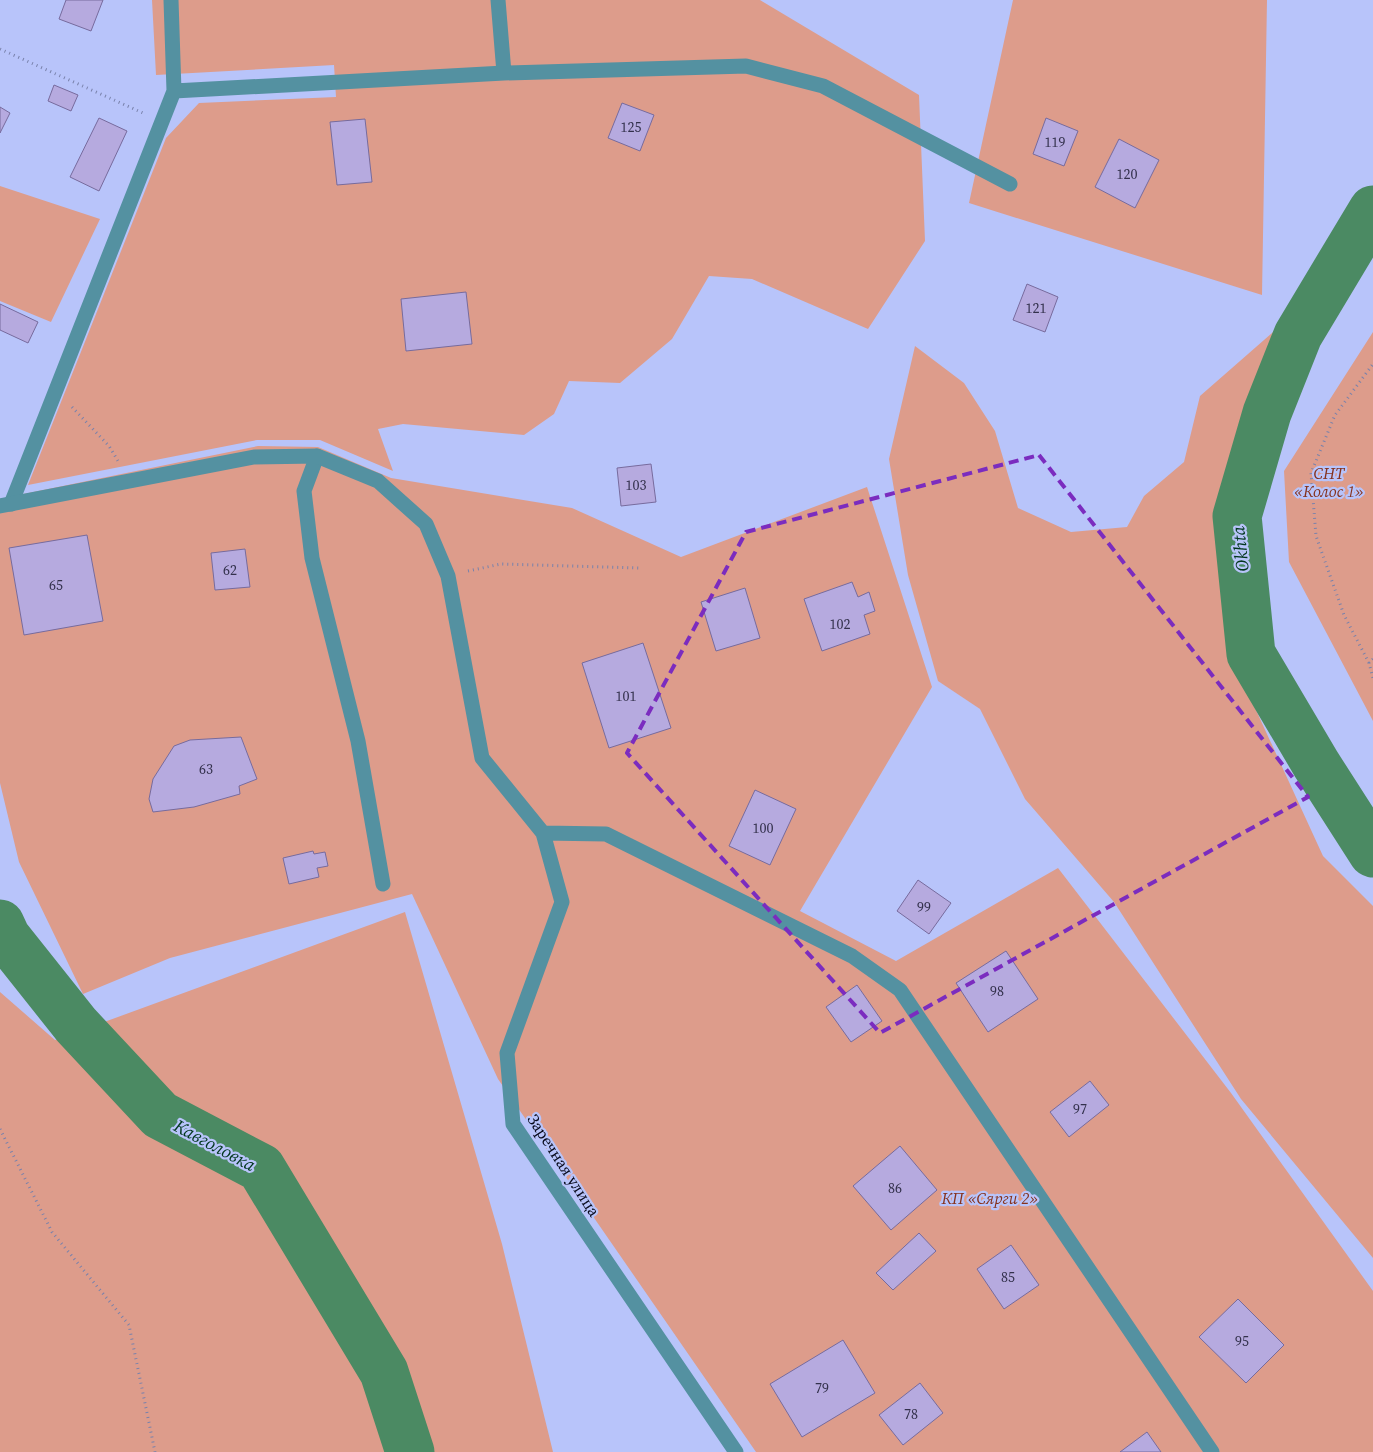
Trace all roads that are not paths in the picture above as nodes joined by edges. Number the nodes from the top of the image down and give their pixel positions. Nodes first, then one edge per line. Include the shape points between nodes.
1 (171, 0) edge
2 (498, 0) edge
3 (504, 73) junction
4 (174, 91) junction
5 (1010, 184) dead end
6 (317, 456) junction
7 (5, 505) edge
8 (543, 833) junction
9 (383, 884) dead end
10 (736, 1452) edge
11 (1212, 1452) edge

1 - 4 street
2 - 3 street
3 - 4 street
3 - 5 street via 746,66 823,86
4 - 7 street via 56,388
6 - 7 street via 254,458
6 - 8 street via 378,481 426,524 448,576 482,758
6 - 9 street via 304,491 312,558 358,741
8 - 10 street, Заречная улица via 562,902 507,1052 513,1124
8 - 11 street via 606,834 852,956 900,990

